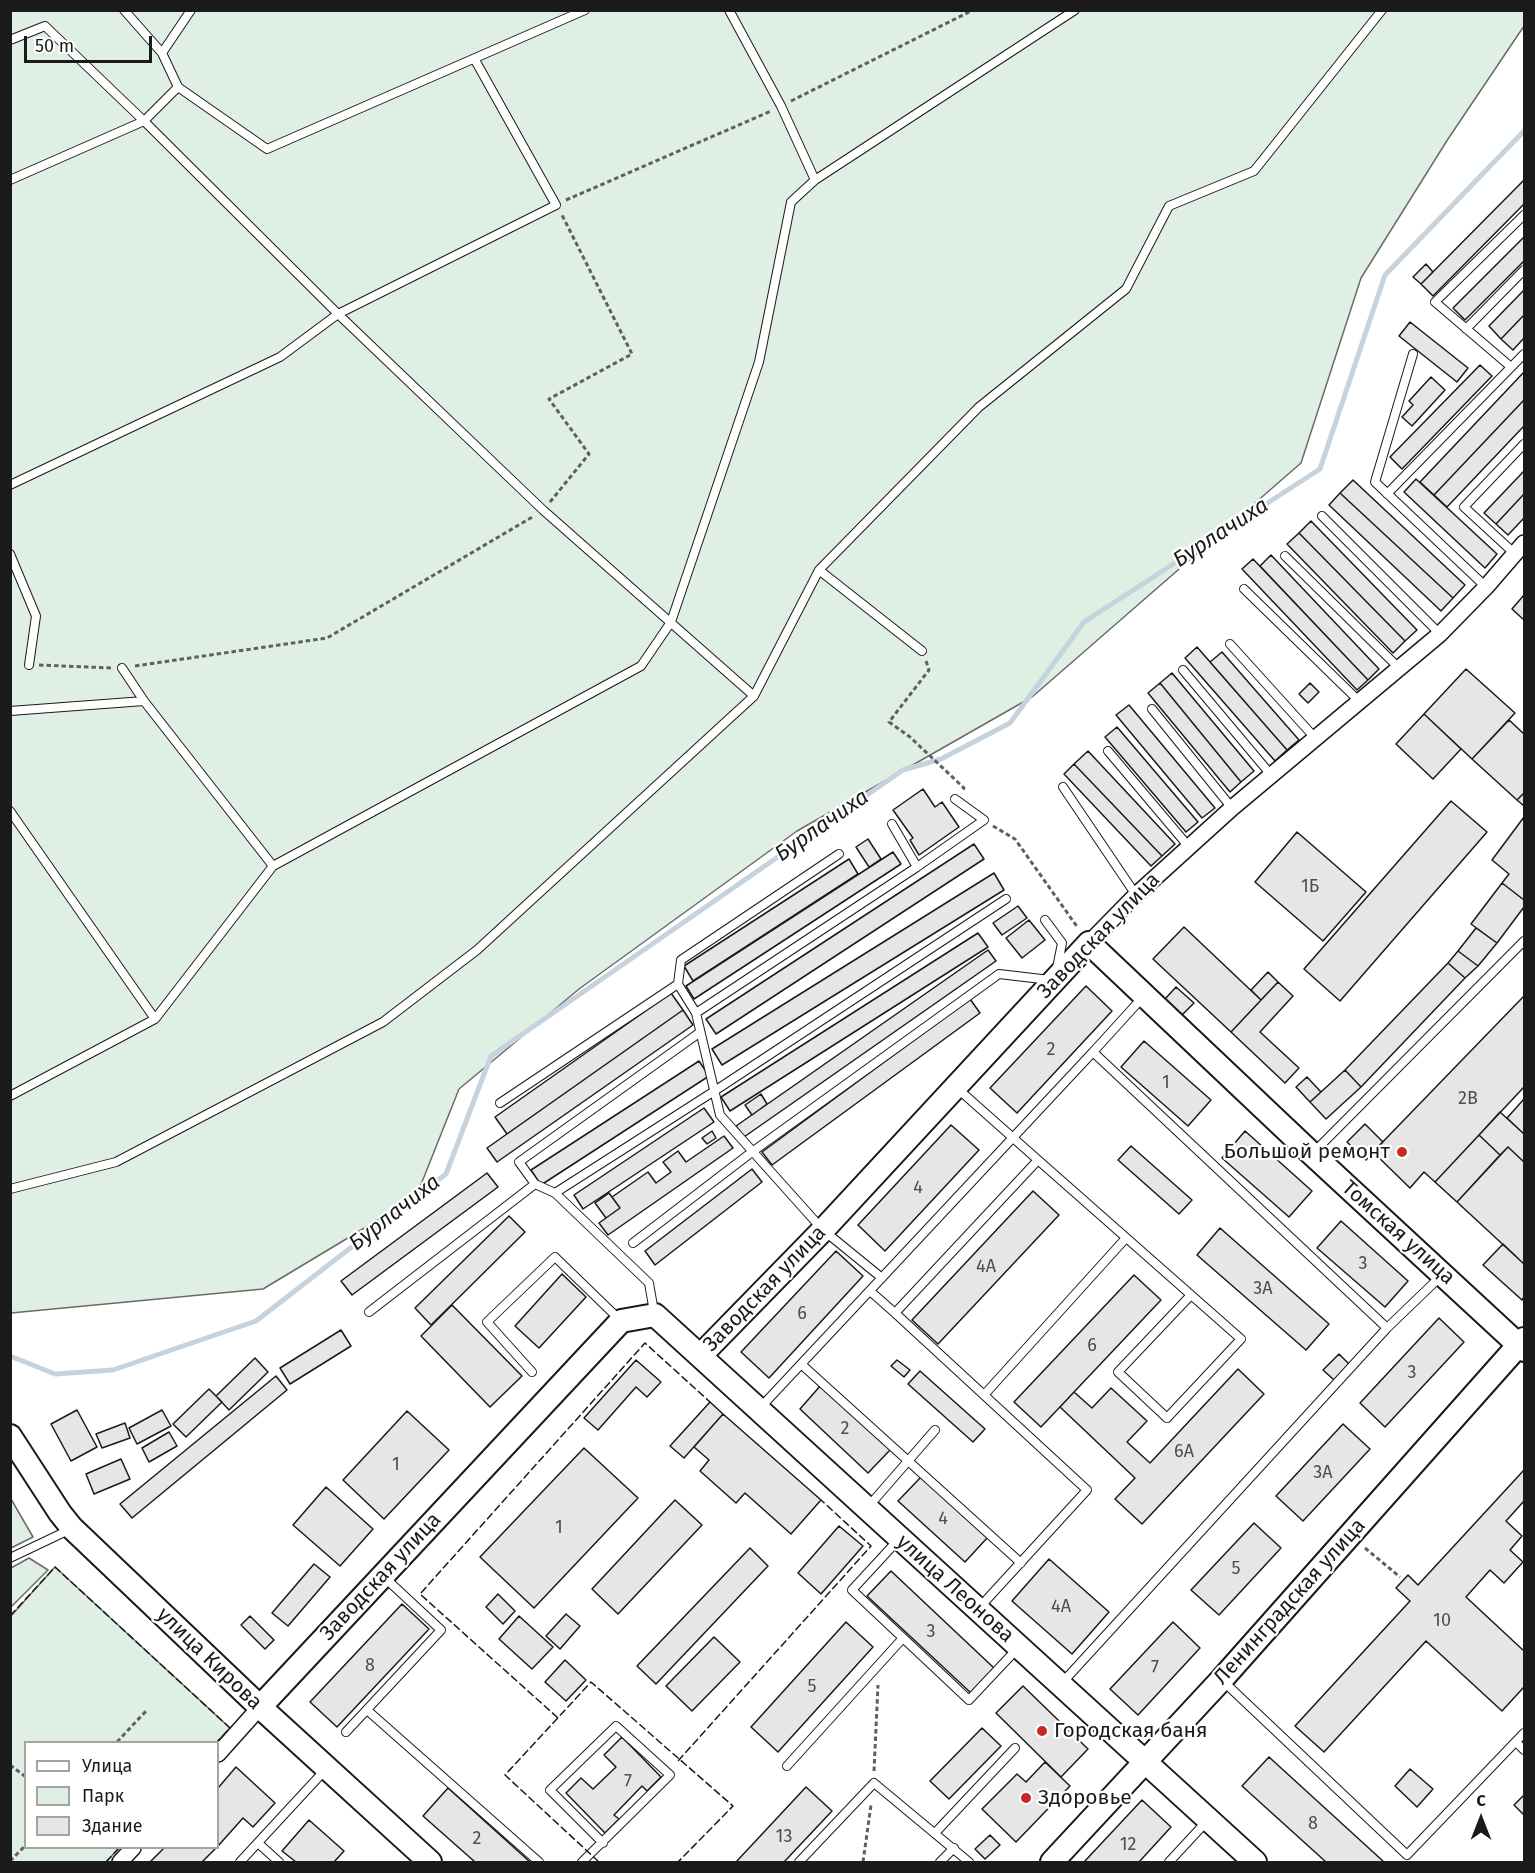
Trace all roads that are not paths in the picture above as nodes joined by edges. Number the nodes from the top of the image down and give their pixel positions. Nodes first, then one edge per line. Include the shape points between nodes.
1 (124, 10) edge
2 (191, 10) edge
3 (585, 10) edge
4 (729, 10) edge
5 (1075, 10) edge
6 (1382, 10) edge
7 (10, 40) edge
8 (162, 53) junction
9 (476, 60) junction
10 (178, 87) junction
11 (144, 121) junction
12 (10, 180) edge
13 (815, 180) junction
14 (1524, 215) edge
15 (1524, 270) edge
16 (338, 314) junction
17 (1466, 329) junction
18 (1413, 354) dead end
19 (1524, 354) edge
20 (1511, 367) junction
21 (1524, 444) edge
22 (10, 485) edge
23 (1387, 494) junction
24 (1322, 516) dead end
25 (1520, 549) edge
26 (10, 554) edge
27 (1285, 556) dead end
28 (819, 570) junction
29 (1486, 587) junction
30 (1244, 589) dead end
31 (670, 622) junction
32 (1440, 634) junction
33 (1230, 644) dead end
34 (922, 651) road end
35 (29, 665) road end
36 (122, 668) road end
37 (1400, 669) junction
38 (1183, 670) dead end
39 (754, 696) junction
40 (144, 701) junction
41 (1360, 702) junction
42 (1152, 709) dead end
43 (10, 711) edge
44 (1316, 739) junction
45 (1108, 751) dead end
46 (1272, 776) junction
47 (1063, 787) dead end
48 (955, 799) dead end
49 (1232, 808) junction
50 (10, 811) edge
51 (892, 824) dead end
52 (1190, 847) junction
53 (839, 854) dead end
54 (273, 866) junction
55 (917, 867) junction
56 (1136, 895) junction
57 (1006, 899) dead end
58 (1044, 920) dead end
59 (1524, 941) edge
60 (1089, 943) junction
61 (1055, 981) junction
62 (678, 984) junction
63 (1145, 995) junction
64 (696, 1013) junction
65 (155, 1019) junction
66 (699, 1033) junction
67 (1093, 1052) junction
68 (956, 1087) junction
69 (716, 1090) junction
70 (10, 1096) edge
71 (500, 1103) dead end
72 (1013, 1138) junction
73 (752, 1152) junction
74 (1312, 1154) junction
75 (1038, 1160) junction
76 (535, 1184) junction
77 (10, 1189) edge
78 (555, 1193) junction
79 (823, 1230) junction
80 (1126, 1238) junction
81 (633, 1243) dead end
82 (1443, 1273) junction
83 (882, 1278) junction
84 (870, 1291) junction
85 (1191, 1294) junction
86 (369, 1312) dead end
87 (895, 1312) junction
88 (655, 1315) junction
89 (621, 1321) junction
90 (1387, 1329) junction
91 (1523, 1344) edge
92 (700, 1356) junction
93 (801, 1364) junction
94 (532, 1372) dead end
95 (984, 1395) junction
96 (759, 1410) junction
97 (935, 1430) dead end
98 (10, 1437) edge
99 (909, 1460) junction
100 (867, 1508) junction
101 (72, 1528) junction
102 (900, 1538) junction
103 (10, 1558) edge
104 (1021, 1563) junction
105 (382, 1576) junction
106 (978, 1609) junction
107 (903, 1638) junction
108 (1019, 1647) junction
109 (1222, 1679) junction
110 (1060, 1685) junction
111 (260, 1707) junction
112 (367, 1710) junction
113 (346, 1732) dead end
114 (1524, 1733) edge
115 (1516, 1742) junction
116 (1015, 1748) dead end
117 (1524, 1749) edge
118 (219, 1753) edge
119 (1145, 1763) junction
120 (787, 1766) dead end
121 (327, 1769) junction
122 (1208, 1819) junction
123 (935, 1833) junction
124 (258, 1843) junction
125 (603, 1843) junction
126 (954, 1848) junction
127 (132, 1849) edge
128 (120, 1863) edge
129 (240, 1863) edge
130 (279, 1863) edge
131 (430, 1863) edge
132 (539, 1863) edge
133 (582, 1863) edge
134 (799, 1863) edge
135 (940, 1863) edge
136 (969, 1863) edge
137 (1052, 1863) edge
138 (1168, 1863) edge
139 (1255, 1863) edge

1 - 8 lane
2 - 8 lane
3 - 9 lane
4 - 13 lane via 781,106
5 - 13 lane
6 - 28 lane via 1254,171 1169,206 1126,289 979,407
7 - 11 lane via 45,26
8 - 10 lane
9 - 10 lane via 267,149
9 - 16 lane via 556,205
10 - 11 lane
11 - 12 lane
11 - 16 lane
13 - 31 lane via 791,202 759,362
14 - 17 lane via 1435,302
15 - 17 lane
16 - 22 lane via 280,357
16 - 31 lane via 543,510
17 - 20 lane
18 - 23 lane via 1375,482
19 - 20 lane
20 - 23 lane
21 - 25 lane via 1464,507
23 - 29 lane
24 - 32 lane
25 - 29 street, Заводская улица
26 - 35 lane via 36,616
27 - 37 lane
28 - 34 lane
28 - 39 lane
29 - 32 street, Заводская улица
30 - 41 lane
31 - 39 lane
31 - 54 lane via 641,666
32 - 37 street, Заводская улица
33 - 44 lane
36 - 40 lane
37 - 41 street, Заводская улица
38 - 46 lane
39 - 77 lane via 477,950 383,1022 116,1162
40 - 43 lane
40 - 54 lane
41 - 44 street, Заводская улица
42 - 49 lane
44 - 46 street, Заводская улица
45 - 52 lane
46 - 49 street, Заводская улица
47 - 56 lane
48 - 55 lane via 984,820
49 - 52 street, Заводская улица
50 - 65 lane
51 - 55 lane
52 - 56 street, Заводская улица
53 - 62 lane via 681,960
54 - 65 lane
55 - 64 lane
56 - 60 street, Заводская улица
57 - 69 lane
58 - 61 lane via 1062,944
59 - 74 lane
60 - 61 street, Заводская улица
60 - 63 street, Томская улица
61 - 68 street, Заводская улица
61 - 73 lane via 999,974
62 - 64 lane
62 - 71 lane
63 - 67 lane
63 - 74 street, Томская улица
64 - 66 lane
65 - 70 lane
66 - 69 lane
66 - 76 lane via 519,1162
67 - 72 lane
67 - 90 lane
68 - 72 lane
68 - 79 street, Заводская улица
69 - 73 lane via 720,1115
69 - 78 lane
72 - 75 lane
72 - 83 lane
73 - 79 lane
73 - 81 lane
74 - 82 street, Томская улица
75 - 80 lane
75 - 87 lane
76 - 78 lane
76 - 86 lane
78 - 88 lane via 649,1283
79 - 83 lane
79 - 92 street, Заводская улица
80 - 85 lane
80 - 95 lane
82 - 90 lane
82 - 91 street, Томская улица
83 - 84 lane
84 - 87 lane
84 - 93 lane
85 - 85 lane via 1242,1339 1167,1418 1118,1372
87 - 95 lane
88 - 89 street
88 - 92 street, улица Леонова
89 - 94 lane via 555,1257 487,1322
89 - 105 street, Заводская улица
90 - 110 lane
91 - 109 street, Ленинградская улица
92 - 96 street, улица Леонова
93 - 96 lane
93 - 99 lane
95 - 104 lane via 1087,1490
96 - 100 street, улица Леонова
97 - 99 lane
98 - 101 street, улица Кирова
99 - 100 lane
99 - 104 lane
100 - 102 street, улица Леонова
101 - 103 lane
101 - 111 street, улица Кирова
102 - 106 street, улица Леонова
102 - 107 lane via 852,1590
104 - 106 lane
105 - 111 street, Заводская улица
105 - 112 lane via 441,1630
106 - 108 street, улица Леонова
107 - 108 lane via 969,1700
107 - 120 lane
108 - 110 street, улица Леонова
109 - 115 lane via 1407,1855
109 - 119 street, Ленинградская улица
110 - 119 street, улица Леонова
111 - 118 street, Заводская улица
111 - 121 street, улица Кирова
112 - 113 lane
112 - 132 lane
114 - 115 lane
115 - 117 lane
116 - 123 lane
119 - 122 street, улица Леонова
119 - 137 street, Ленинградская улица
121 - 124 lane
121 - 131 street, улица Кирова
122 - 138 lane
122 - 139 street, улица Леонова
123 - 126 lane
123 - 134 lane via 874,1783
124 - 129 lane
124 - 130 lane
125 - 125 lane via 550,1790 616,1726 670,1775
125 - 133 lane
126 - 135 lane
126 - 136 lane
127 - 128 street

